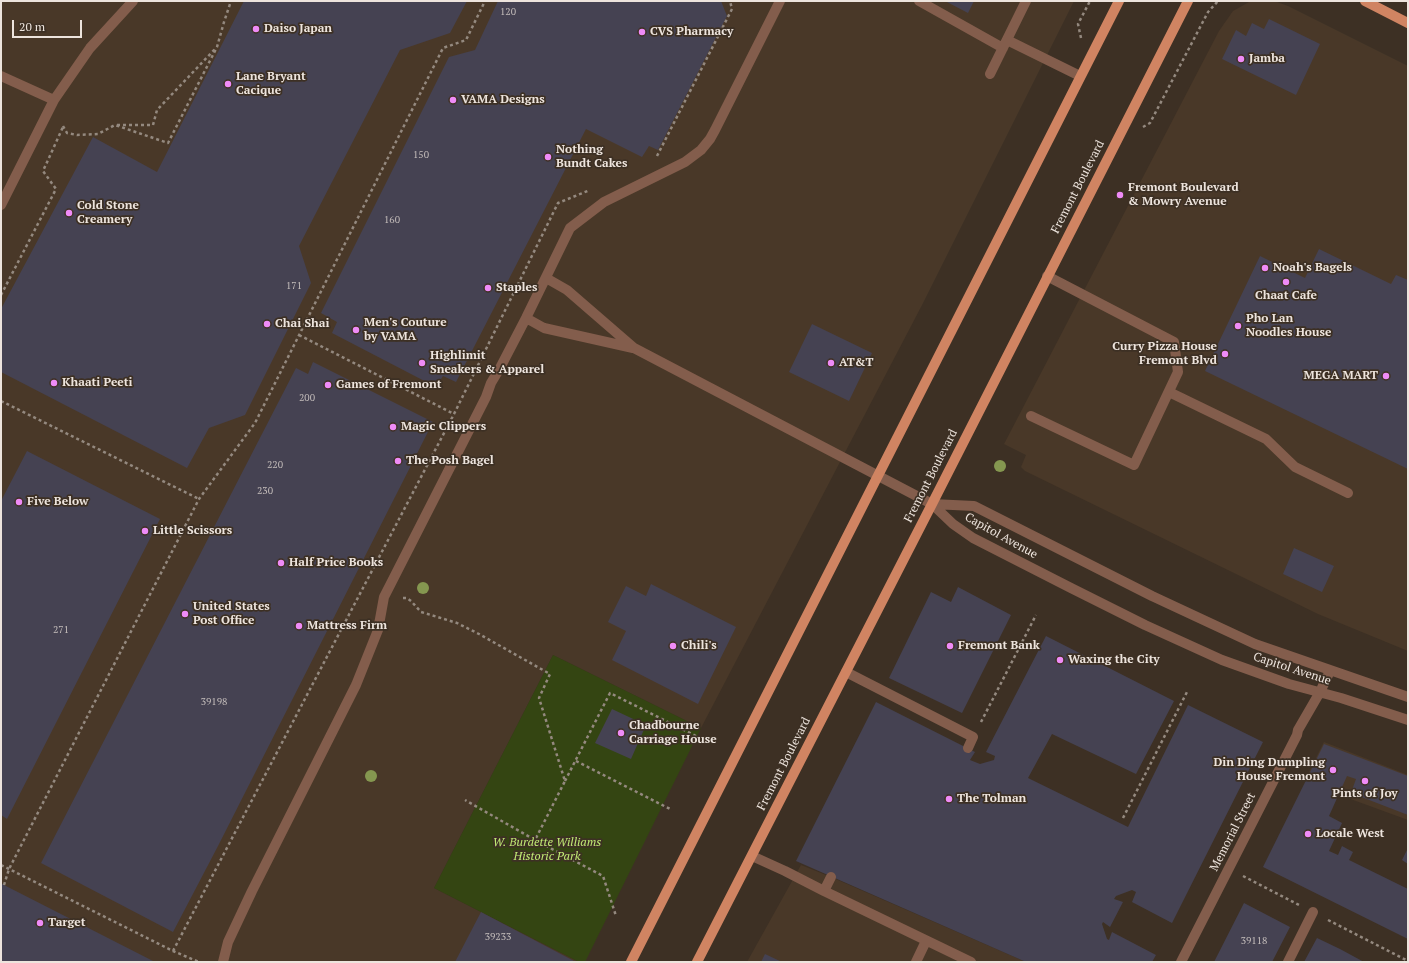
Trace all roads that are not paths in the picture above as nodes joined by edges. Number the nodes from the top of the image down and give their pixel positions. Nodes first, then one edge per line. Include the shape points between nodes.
1 (133, 1) edge
2 (780, 1) edge
3 (920, 1) edge
4 (1026, 1) edge
5 (1119, 1) edge
6 (1188, 1) edge
7 (1365, 1) edge
8 (1408, 23) edge
9 (1005, 44) junction
10 (990, 74) dead end
11 (1, 76) edge
12 (1080, 76) junction
13 (54, 100) junction
14 (1, 205) edge
15 (1047, 276) junction
16 (546, 278) junction
17 (526, 318) junction
18 (634, 348) junction
19 (1169, 392) junction
20 (1031, 416) dead end
21 (878, 476) junction
22 (1348, 493) dead end
23 (932, 504) junction
24 (1330, 671) junction
25 (846, 672) junction
26 (1320, 692) junction
27 (1408, 698) edge
28 (1408, 720) edge
29 (968, 748) dead end
30 (752, 856) junction
31 (831, 877) dead end
32 (824, 891) junction
33 (1313, 912) dead end
34 (926, 941) junction
35 (223, 962) edge
36 (631, 962) edge
37 (697, 962) edge
38 (916, 962) edge
39 (971, 962) edge
40 (1181, 962) edge
41 (1288, 962) edge

1 - 13 street via 90,48
2 - 16 street via 715,130 701,150 685,162 604,202 570,228
3 - 9 street
4 - 9 street
5 - 12 main road
6 - 15 main road, Fremont Boulevard
7 - 8 main road
9 - 10 street
9 - 12 street
11 - 13 street
12 - 21 main road
13 - 14 street
15 - 19 street via 1174,342 1178,372
15 - 23 main road, Fremont Boulevard
16 - 17 street
16 - 18 street via 567,290
17 - 18 street via 544,328
17 - 35 street via 384,597 378,630 356,685 252,891 228,942
18 - 21 street
19 - 20 street via 1134,465
19 - 22 street via 1266,439 1295,467
21 - 23 street
21 - 36 main road
23 - 24 street, Capitol Avenue via 974,506 1152,596 1255,644
23 - 25 main road, Fremont Boulevard
23 - 26 street, Capitol Avenue via 973,538 1145,625 1222,660 1289,684
24 - 26 street, Memorial Street
24 - 27 street, Capitol Avenue
25 - 29 street via 973,737
25 - 30 main road, Fremont Boulevard
26 - 28 street, Capitol Avenue
26 - 40 street, Memorial Street via 1298,730
30 - 32 street
30 - 37 main road, Fremont Boulevard
31 - 32 street
32 - 34 street
33 - 41 street
34 - 38 street
34 - 39 street

